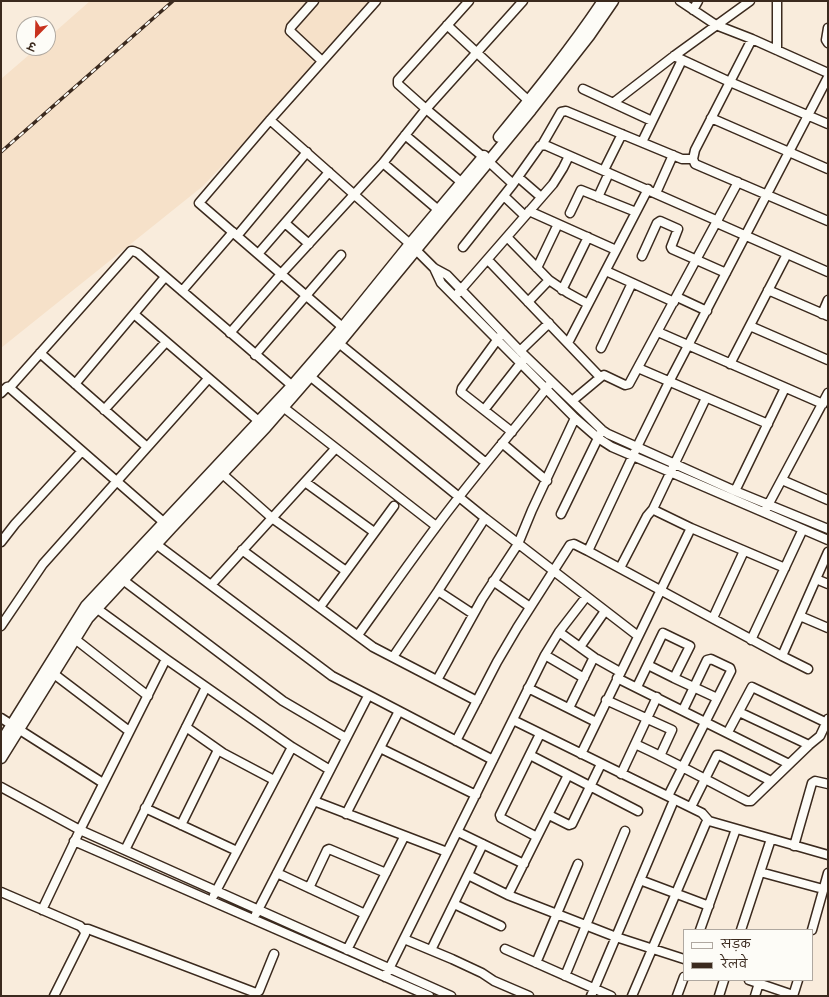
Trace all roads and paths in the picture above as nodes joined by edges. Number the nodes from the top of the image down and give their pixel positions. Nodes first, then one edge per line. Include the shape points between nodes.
1 (314, 1) edge
2 (376, 1) edge
3 (469, 1) edge
4 (523, 1) edge
5 (603, 1) edge
6 (613, 1) edge
7 (680, 1) edge
8 (698, 1) edge
9 (750, 1) edge
10 (777, 1) edge
11 (693, 10) junction
12 (447, 25) junction
13 (716, 25) junction
14 (828, 28) edge
15 (752, 39) junction
16 (828, 43) edge
17 (777, 50) junction
18 (477, 52) junction
19 (678, 58) junction
20 (322, 61) junction
21 (828, 73) edge
22 (828, 77) edge
23 (730, 82) junction
24 (583, 90) dead end
25 (532, 103) junction
26 (613, 103) junction
27 (426, 109) junction
28 (808, 115) junction
29 (711, 118) junction
30 (270, 120) junction
31 (652, 121) junction
32 (828, 124) edge
33 (622, 134) junction
34 (406, 135) junction
35 (642, 142) junction
36 (542, 145) junction
37 (307, 152) junction
38 (789, 152) junction
39 (569, 156) junction
40 (673, 156) junction
41 (486, 159) junction
42 (693, 159) junction
43 (383, 164) junction
44 (828, 169) edge
45 (329, 172) junction
46 (606, 172) junction
47 (518, 177) junction
48 (461, 182) junction
49 (738, 182) junction
50 (512, 184) junction
51 (648, 189) junction
52 (656, 193) junction
53 (354, 194) junction
54 (766, 195) junction
55 (504, 196) junction
56 (541, 197) junction
57 (598, 197) junction
58 (441, 212) junction
59 (636, 212) junction
60 (570, 213) dead end
61 (527, 214) junction
62 (828, 221) edge
63 (717, 222) junction
64 (285, 223) junction
65 (558, 224) junction
66 (235, 234) junction
67 (745, 235) junction
68 (507, 237) junction
69 (588, 238) junction
70 (309, 244) junction
71 (412, 246) junction
72 (463, 247) dead end
73 (616, 250) junction
74 (258, 254) junction
75 (787, 254) junction
76 (341, 255) dead end
77 (642, 256) dead end
78 (488, 260) junction
79 (697, 260) junction
80 (434, 268) junction
81 (537, 268) junction
82 (606, 270) junction
83 (828, 272) edge
84 (726, 273) junction
85 (282, 274) junction
86 (165, 277) junction
87 (549, 280) junction
88 (632, 283) junction
89 (462, 290) junction
90 (562, 290) junction
91 (768, 290) junction
92 (182, 291) junction
93 (306, 296) junction
94 (455, 297) junction
95 (676, 300) junction
96 (828, 300) edge
97 (528, 302) junction
98 (588, 304) junction
99 (707, 311) junction
100 (134, 314) junction
101 (825, 315) edge
102 (548, 323) junction
103 (750, 326) junction
104 (345, 330) junction
105 (658, 332) junction
106 (230, 333) junction
107 (500, 336) junction
108 (336, 340) junction
109 (166, 342) junction
110 (568, 343) junction
111 (690, 346) junction
112 (601, 348) dead end
113 (40, 353) junction
114 (255, 354) junction
115 (523, 357) junction
116 (828, 360) edge
117 (730, 364) junction
118 (638, 368) junction
119 (307, 374) junction
120 (600, 377) junction
121 (208, 379) junction
122 (552, 382) junction
123 (669, 382) junction
124 (75, 384) junction
125 (11, 386) junction
126 (294, 388) junction
127 (785, 388) junction
128 (546, 389) junction
129 (1, 393) edge
130 (828, 394) edge
131 (706, 398) junction
132 (572, 401) junction
133 (823, 404) junction
134 (283, 407) junction
135 (104, 410) junction
136 (484, 410) junction
137 (575, 418) junction
138 (263, 424) junction
139 (768, 424) junction
140 (602, 430) junction
141 (512, 432) junction
142 (598, 438) junction
143 (502, 443) junction
144 (147, 447) junction
145 (637, 447) junction
146 (335, 449) junction
147 (82, 451) junction
148 (633, 455) junction
149 (486, 463) junction
150 (674, 464) junction
151 (218, 471) junction
152 (670, 472) junction
153 (547, 480) junction
154 (782, 480) junction
155 (117, 481) junction
156 (305, 482) junction
157 (735, 491) junction
158 (459, 497) junction
159 (828, 500) edge
160 (769, 505) junction
161 (394, 506) dead end
162 (653, 509) junction
163 (765, 513) junction
164 (561, 514) dead end
165 (272, 518) junction
166 (484, 518) junction
167 (167, 525) junction
168 (436, 526) junction
169 (691, 528) junction
170 (803, 529) junction
171 (828, 529) edge
172 (374, 532) junction
173 (828, 540) edge
174 (1, 542) edge
175 (156, 544) junction
176 (518, 544) junction
177 (242, 550) junction
178 (588, 551) junction
179 (744, 551) junction
180 (828, 552) edge
181 (620, 568) junction
182 (785, 568) junction
183 (346, 571) junction
184 (554, 572) junction
185 (816, 579) junction
186 (123, 580) junction
187 (493, 580) junction
188 (828, 584) edge
189 (211, 585) junction
190 (438, 591) junction
191 (661, 591) junction
192 (586, 597) junction
193 (92, 606) junction
194 (320, 607) junction
195 (530, 607) junction
196 (606, 611) junction
197 (473, 614) junction
198 (800, 616) junction
199 (713, 618) junction
200 (1, 626) edge
201 (828, 628) edge
202 (558, 632) junction
203 (358, 635) junction
204 (638, 636) junction
205 (75, 639) junction
206 (751, 640) junction
207 (580, 647) junction
208 (545, 655) junction
209 (782, 656) junction
210 (393, 657) junction
211 (595, 658) junction
212 (166, 659) junction
213 (648, 665) junction
214 (808, 669) dead end
215 (54, 674) junction
216 (619, 675) junction
217 (584, 678) junction
218 (674, 678) junction
219 (437, 680) junction
220 (206, 687) junction
221 (637, 687) junction
222 (694, 687) junction
223 (528, 688) junction
224 (148, 696) junction
225 (368, 696) junction
226 (657, 697) junction
227 (717, 698) junction
228 (606, 700) junction
229 (477, 701) junction
230 (569, 708) junction
231 (683, 710) junction
232 (399, 711) junction
233 (739, 712) junction
234 (1, 718) edge
235 (647, 719) junction
236 (513, 720) junction
237 (706, 721) junction
238 (827, 721) edge
239 (596, 722) junction
240 (186, 727) junction
241 (15, 728) junction
242 (130, 731) junction
243 (728, 732) junction
244 (540, 734) junction
245 (346, 738) junction
246 (456, 741) junction
247 (1, 742) edge
248 (635, 744) junction
249 (809, 745) junction
250 (292, 747) junction
251 (380, 748) junction
252 (218, 750) junction
253 (581, 754) junction
254 (530, 755) junction
255 (660, 756) junction
256 (1, 758) edge
257 (493, 760) junction
258 (601, 764) junction
259 (789, 764) junction
260 (683, 766) junction
261 (330, 770) junction
262 (620, 774) junction
263 (568, 775) junction
264 (704, 779) junction
265 (274, 780) junction
266 (770, 781) junction
267 (103, 783) junction
268 (828, 784) edge
269 (590, 786) junction
270 (1, 787) edge
271 (476, 795) junction
272 (671, 798) junction
273 (314, 801) junction
274 (691, 807) junction
275 (145, 808) junction
276 (638, 811) dead end
277 (346, 814) junction
278 (549, 815) junction
279 (707, 819) junction
280 (181, 825) junction
281 (736, 829) junction
282 (80, 830) junction
283 (626, 831) dead end
284 (458, 832) junction
285 (404, 837) junction
286 (537, 837) junction
287 (771, 839) junction
288 (74, 841) junction
289 (484, 844) junction
290 (794, 846) junction
291 (125, 850) junction
292 (237, 851) junction
293 (448, 852) junction
294 (828, 855) edge
295 (524, 864) junction
296 (578, 864) dead end
297 (760, 872) junction
298 (277, 873) junction
299 (386, 874) junction
300 (828, 874) edge
301 (468, 875) junction
302 (640, 880) junction
303 (309, 888) junction
304 (216, 891) junction
305 (1, 892) edge
306 (676, 893) junction
307 (824, 894) edge
308 (508, 896) junction
309 (211, 901) junction
310 (454, 904) junction
311 (709, 906) junction
312 (42, 910) junction
313 (258, 910) junction
314 (365, 914) junction
315 (556, 915) junction
316 (253, 920) junction
317 (500, 926) dead end
318 (585, 926) junction
319 (83, 929) junction
320 (700, 929) edge
321 (740, 929) edge
322 (812, 929) edge
323 (616, 937) junction
324 (404, 939) junction
325 (652, 949) junction
326 (347, 950) junction
327 (431, 950) junction
328 (505, 950) dead end
329 (274, 954) dead end
330 (683, 959) edge
331 (536, 963) junction
332 (389, 969) junction
333 (564, 976) junction
334 (385, 977) junction
335 (683, 980) edge
336 (724, 981) edge
337 (752, 981) edge
338 (798, 981) edge
339 (759, 983) junction
340 (592, 992) edge
341 (793, 995) edge
342 (54, 996) edge
343 (429, 996) edge
344 (451, 996) edge
345 (529, 996) edge
346 (611, 996) edge
347 (632, 996) edge
348 (677, 996) edge
349 (719, 996) edge
350 (755, 996) edge

1 - 20 street via 290,31
2 - 20 street
3 - 12 street
4 - 18 street
5 - 25 main road
6 - 25 main road via 589,36
7 - 11 street
8 - 11 street
9 - 13 street
10 - 17 street
11 - 13 street
12 - 18 street
12 - 27 street via 398,80 398,84
13 - 15 street
13 - 19 street
14 - 16 street
15 - 17 street
15 - 23 street
17 - 21 street
18 - 25 street
18 - 27 street
19 - 23 street
19 - 26 street
19 - 31 street
20 - 30 street
22 - 28 street
23 - 28 street
23 - 29 street
24 - 26 street
25 - 41 main road
26 - 31 street
27 - 34 street
27 - 41 street
28 - 32 street
28 - 38 street
29 - 38 street
29 - 42 street
30 - 37 street
30 - 66 street via 199,203
31 - 35 street
33 - 35 street
33 - 36 street via 563,111
33 - 46 street
34 - 43 street
34 - 48 street
35 - 40 street
36 - 39 street
36 - 47 street
37 - 45 street
37 - 66 street
38 - 44 street
38 - 54 street
39 - 46 street
39 - 56 street via 557,178
40 - 42 street
40 - 52 street
41 - 48 main road
41 - 50 street
41 - 58 main road
42 - 49 street via 695,164
43 - 53 street
43 - 58 street
45 - 53 street
45 - 64 street
46 - 51 street
46 - 57 street
47 - 50 street
47 - 56 street
48 - 58 main road
49 - 54 street
49 - 63 street
50 - 55 street
51 - 52 street
51 - 59 street
52 - 63 street
53 - 70 street
53 - 71 street
54 - 62 street
54 - 67 street
55 - 61 street
55 - 72 street
56 - 61 street
57 - 59 street
57 - 60 street via 581,190
58 - 71 main road
59 - 73 street
61 - 65 street
61 - 68 street
63 - 67 street
63 - 79 street
64 - 70 street
64 - 74 street
65 - 69 street
65 - 81 street
66 - 74 street
66 - 92 street
67 - 75 street
67 - 84 street
68 - 78 street
68 - 81 street
69 - 73 street
69 - 90 street
70 - 85 street
71 - 80 street
71 - 104 main road
73 - 82 street
74 - 85 street
75 - 83 street
75 - 91 street
76 - 93 street
77 - 79 street via 660,221 678,229 671,248
78 - 89 street
78 - 97 street
79 - 84 street
79 - 95 street
80 - 89 street via 448,275
80 - 94 street via 441,283
81 - 87 street
82 - 88 street
82 - 98 street
84 - 99 street
85 - 93 street
85 - 106 street
86 - 92 street
86 - 100 street
86 - 113 street via 138,253 131,251
87 - 90 street
87 - 97 street
88 - 95 street
88 - 112 street
89 - 94 street
89 - 107 street
90 - 98 street
91 - 101 street
91 - 103 street
92 - 106 street
93 - 104 street
93 - 114 street
94 - 107 street
95 - 99 street
95 - 105 street
96 - 101 street
97 - 102 street
98 - 110 street
99 - 111 street
100 - 109 street
100 - 124 street
102 - 110 street
102 - 115 street
103 - 116 street
103 - 117 street
104 - 108 main road
105 - 111 street
105 - 118 street
106 - 114 street
107 - 115 street
107 - 115 street
107 - 136 street via 461,390
108 - 119 main road
108 - 149 street
109 - 121 street
109 - 135 street
110 - 120 street
111 - 117 street
111 - 123 street
113 - 124 street
113 - 125 street
114 - 126 street
115 - 122 street
115 - 128 street
115 - 136 street
117 - 127 street
118 - 120 street via 628,385 604,375
118 - 123 street
119 - 126 main road
119 - 158 street
120 - 132 street
121 - 138 street
121 - 144 street
122 - 128 street
122 - 132 street
123 - 131 street
123 - 145 street
124 - 135 street
125 - 129 street
125 - 147 street via 11,389
126 - 134 main road
126 - 138 main road
127 - 133 street
127 - 139 street
128 - 137 street
128 - 141 street
130 - 133 street
131 - 139 street
131 - 150 street
132 - 140 street
133 - 154 street
134 - 138 main road
134 - 146 street
135 - 144 street
136 - 141 street
137 - 142 street
137 - 153 street
138 - 151 main road
139 - 157 street
140 - 142 street
140 - 145 street
141 - 143 street
142 - 148 street
142 - 164 street
143 - 149 street
143 - 153 street
144 - 155 street
145 - 148 street
145 - 150 street
146 - 156 street
146 - 168 street
147 - 155 street
147 - 174 street
148 - 152 street
148 - 178 street
149 - 158 street
150 - 152 street
150 - 157 street
151 - 165 street
151 - 167 main road
152 - 162 street
152 - 163 street
153 - 176 street
154 - 159 street
154 - 160 street
155 - 167 street
155 - 200 street via 43,564
156 - 165 street
156 - 172 street
157 - 160 street
158 - 166 street
158 - 168 street
160 - 163 street
160 - 171 street
161 - 172 street
162 - 169 street
162 - 181 street
163 - 170 street
165 - 177 street
165 - 183 street
166 - 176 street
166 - 190 street
167 - 175 main road
167 - 193 main road
168 - 203 street
169 - 179 street
169 - 191 street
170 - 173 street
170 - 182 street
172 - 183 street
175 - 186 main road
175 - 189 street
176 - 184 street
176 - 187 street
177 - 189 street
177 - 194 street
178 - 181 street
178 - 184 street via 574,544 570,545
179 - 182 street
179 - 199 street
180 - 185 street
181 - 191 street
182 - 206 street
183 - 194 street
184 - 192 street
184 - 195 street
185 - 188 street
185 - 198 street
186 - 193 main road
186 - 245 street via 283,701
187 - 195 street
187 - 197 street
189 - 225 street via 332,676
190 - 197 street
190 - 210 street
191 - 199 street
191 - 204 street
192 - 196 street
192 - 202 street
193 - 205 main road
193 - 212 street
193 - 241 main road via 81,614
194 - 203 street
195 - 229 street
196 - 204 street
196 - 207 street
197 - 219 street
198 - 201 street
198 - 209 street
199 - 206 street
202 - 207 street
202 - 208 street
203 - 210 street via 373,647
204 - 216 street
205 - 215 main road
205 - 224 street
206 - 209 street
207 - 211 street
208 - 217 street
208 - 223 street
209 - 214 street
210 - 219 street
211 - 216 street
211 - 217 street
212 - 220 street
212 - 224 street
213 - 218 street
213 - 218 street via 662,633 665,633 690,646
213 - 221 street
215 - 241 main road
215 - 242 street
216 - 221 street
216 - 228 street
217 - 230 street
218 - 222 street
219 - 229 street
220 - 240 street
220 - 250 street
221 - 226 street
222 - 227 street
222 - 227 street via 707,660 711,659 724,665 731,669
222 - 231 street
223 - 230 street
223 - 236 street
224 - 242 street
225 - 232 street
225 - 245 street
226 - 231 street
226 - 235 street
227 - 237 street
228 - 235 street
228 - 239 street
229 - 246 street
230 - 239 street
231 - 237 street
232 - 246 street
232 - 251 street
233 - 238 street via 750,688 754,687
233 - 243 street
233 - 249 street
234 - 241 street
235 - 248 street
235 - 255 street via 672,731
236 - 244 street
236 - 257 street
237 - 243 street
237 - 260 street
238 - 249 street via 820,736
239 - 253 street
240 - 252 street
240 - 275 street
241 - 247 main road
241 - 256 main road
241 - 267 street
242 - 267 street
243 - 259 street
244 - 253 street
244 - 254 street
245 - 261 street
246 - 257 street
248 - 255 street
248 - 262 street
249 - 259 street
250 - 261 street
250 - 265 street
251 - 271 street
251 - 277 street
252 - 265 street
252 - 280 street
253 - 258 street
254 - 263 street
254 - 286 street via 500,815 501,818
255 - 260 street
257 - 271 street
258 - 262 street
258 - 269 street
259 - 266 street
260 - 264 street
260 - 272 street
261 - 273 street
262 - 272 street
263 - 269 street
263 - 278 street
264 - 266 street via 749,801 753,800
264 - 266 street via 716,756 720,755
264 - 274 street
265 - 292 street
267 - 282 street
268 - 290 street via 815,780 812,783
269 - 276 street
269 - 278 street via 572,824 569,825
270 - 282 street
271 - 284 street
272 - 274 street
272 - 302 street via 671,808
273 - 277 street
273 - 298 street
274 - 279 street
275 - 280 street
275 - 291 street
277 - 285 street
278 - 286 street
279 - 281 street
279 - 306 street
280 - 292 street
281 - 287 street
281 - 311 street
282 - 288 street
282 - 291 street
283 - 318 street
284 - 289 street
284 - 293 street
285 - 293 street
285 - 299 street
286 - 295 street
287 - 290 street
287 - 297 street
288 - 309 street
288 - 312 street
289 - 295 street
289 - 301 street
290 - 294 street
291 - 304 street
292 - 304 street
293 - 324 street
295 - 308 street
296 - 315 street
297 - 307 street
297 - 321 street
298 - 303 street
298 - 313 street
299 - 303 street via 329,849
299 - 314 street
300 - 307 street
301 - 308 street
301 - 310 street
302 - 306 street
302 - 323 street
303 - 314 street
304 - 309 street
304 - 313 street
305 - 312 street
306 - 311 street
306 - 325 street
307 - 322 street
308 - 315 street
309 - 316 street
310 - 317 street
310 - 327 street
311 - 320 street
312 - 319 street
313 - 316 street
313 - 326 street
314 - 326 street
315 - 318 street
315 - 331 street
316 - 334 street
318 - 323 street
318 - 333 street
319 - 329 street via 122,941 256,993
319 - 342 street via 85,934
323 - 325 street
323 - 340 street
324 - 327 street
324 - 332 street
325 - 330 street
325 - 347 street
326 - 332 street
327 - 345 street
328 - 331 street
331 - 333 street
332 - 334 street
332 - 344 street
333 - 340 street
334 - 343 street
335 - 348 street
336 - 349 street
337 - 339 street
338 - 341 street
339 - 341 street
339 - 350 street
340 - 346 street

